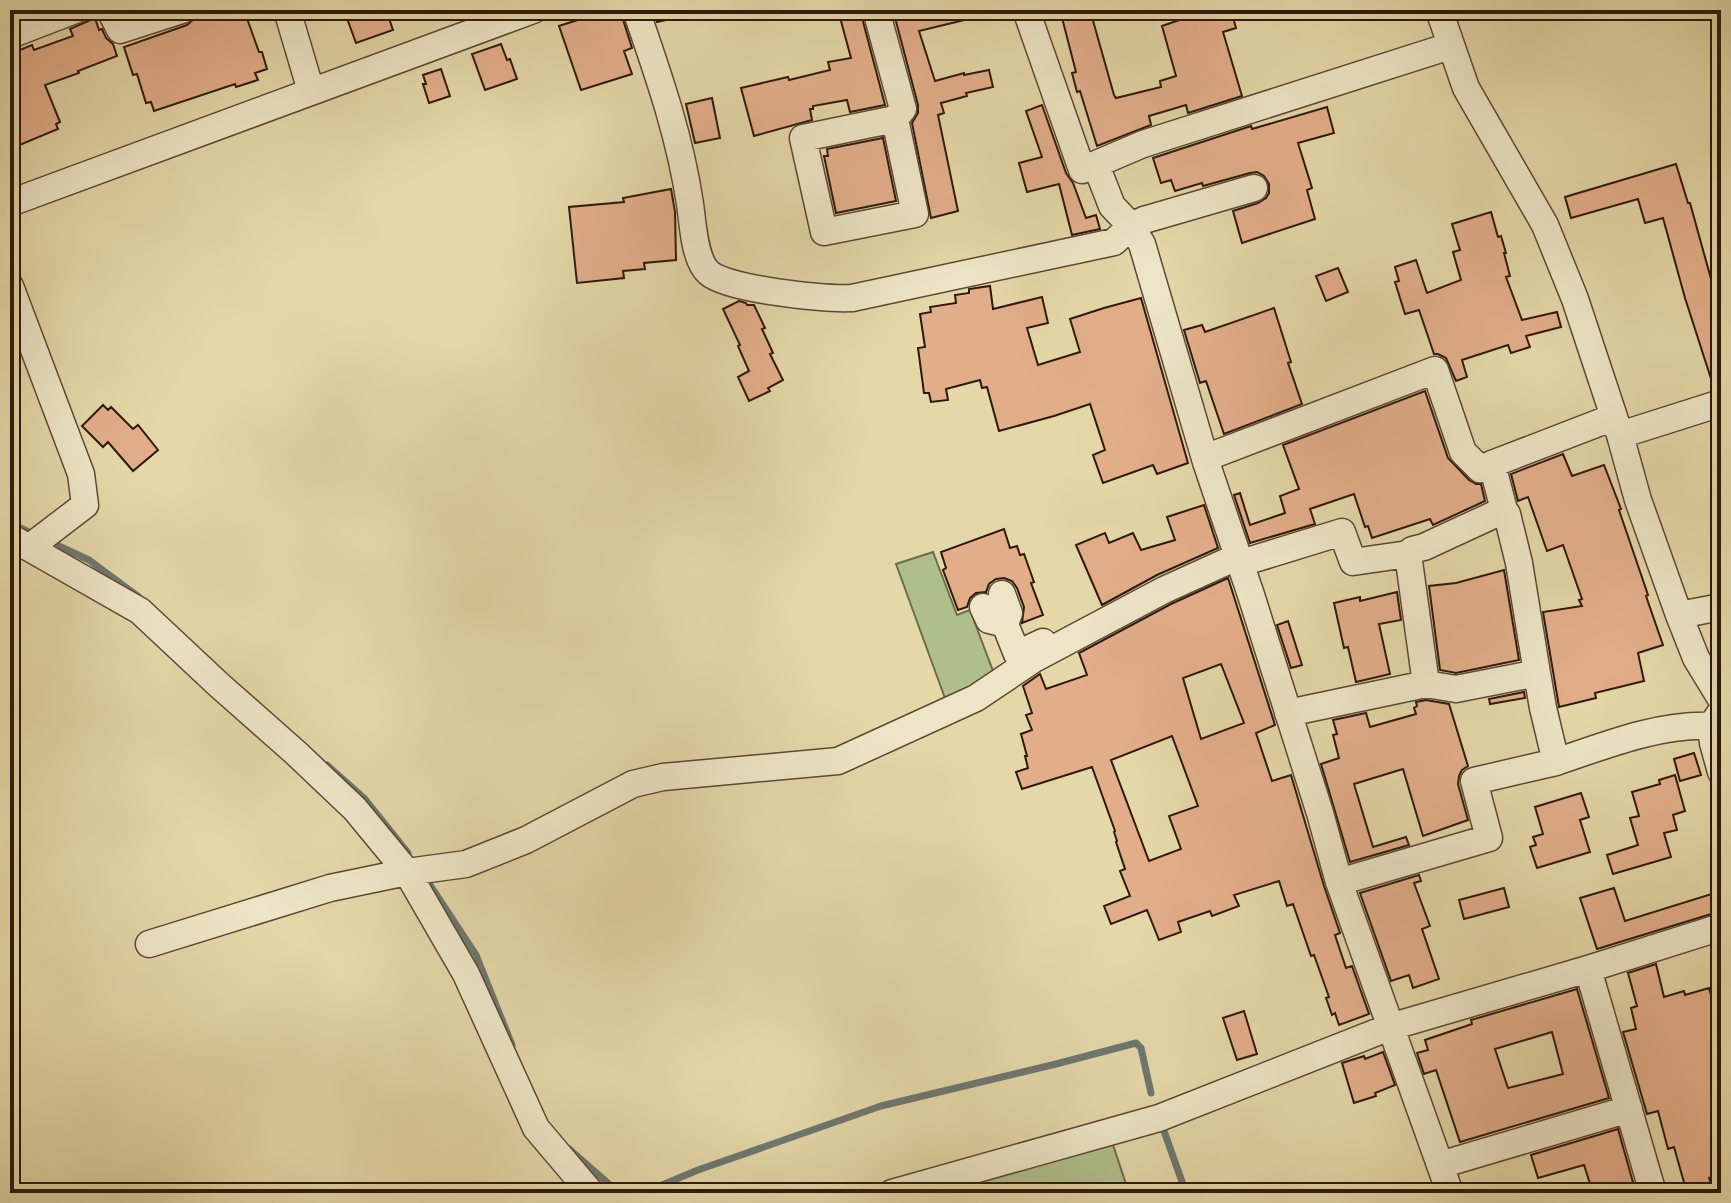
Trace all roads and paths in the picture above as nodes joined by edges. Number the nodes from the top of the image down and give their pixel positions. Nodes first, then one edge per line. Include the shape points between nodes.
1 (75, 10) edge
2 (110, 10) edge
3 (182, 10) edge
4 (287, 10) edge
5 (533, 10) edge
6 (636, 10) edge
7 (876, 10) edge
8 (1026, 10) edge
9 (1439, 10) edge
10 (10, 35) edge
11 (1450, 46) junction
12 (311, 91) junction
13 (895, 119) junction
14 (1096, 165) junction
15 (1254, 188) dead end
16 (10, 203) edge
17 (1131, 226) junction
18 (10, 286) edge
19 (1721, 403) edge
20 (1617, 426) junction
21 (1205, 458) junction
22 (1492, 464) junction
23 (1504, 510) junction
24 (20, 542) edge
25 (1408, 554) junction
26 (1240, 560) junction
27 (992, 600) dead end
28 (1721, 607) edge
29 (1679, 615) junction
30 (1065, 644) junction
31 (1537, 673) junction
32 (1426, 684) junction
33 (1721, 699) edge
34 (1288, 713) junction
35 (1716, 718) edge
36 (1556, 762) junction
37 (1721, 772) edge
38 (407, 872) junction
39 (1339, 882) junction
40 (1721, 927) edge
41 (149, 944) dead end
42 (1588, 969) junction
43 (1390, 1027) junction
44 (1629, 1109) junction
45 (1440, 1165) junction
46 (591, 1193) edge
47 (892, 1193) edge
48 (1450, 1193) edge
49 (1653, 1193) edge

1 - 10 street
2 - 3 street via 120,30
4 - 12 street
5 - 12 street
6 - 17 street via 684,162 700,260 719,279 814,297 852,298 1114,242
7 - 13 street via 903,109
8 - 14 street via 1082,170
9 - 11 street
11 - 14 street via 1143,144
11 - 20 street via 1466,88 1545,225
12 - 16 street
13 - 13 street via 803,138 824,232 915,214
14 - 17 street via 1112,206
15 - 17 street
17 - 21 street via 1142,244
18 - 24 street via 81,474 85,505
19 - 20 street
20 - 22 street
20 - 29 street
21 - 22 street via 1435,370 1463,452 1480,469
21 - 26 street
22 - 23 street
23 - 25 street
23 - 31 street via 1519,563
24 - 38 street via 140,611 355,809
25 - 26 street via 1353,562 1342,532
25 - 32 street
26 - 30 street via 1164,590
26 - 34 street
27 - 30 street via 989,620 1005,624 1017,654 1062,634
28 - 29 street
29 - 33 street via 1696,658
30 - 38 street via 976,698 838,761 633,784 526,840 466,864
31 - 32 street via 1456,689
31 - 36 street
32 - 34 street
34 - 39 street
35 - 36 street via 1625,738
35 - 37 street via 1713,743
36 - 39 street via 1474,781 1489,838
38 - 41 street via 330,888
38 - 46 street via 466,974 536,1128
39 - 43 street
40 - 42 street
42 - 43 street
42 - 44 street
43 - 45 street
43 - 47 street via 1159,1118
44 - 45 street
44 - 49 street
45 - 48 street

